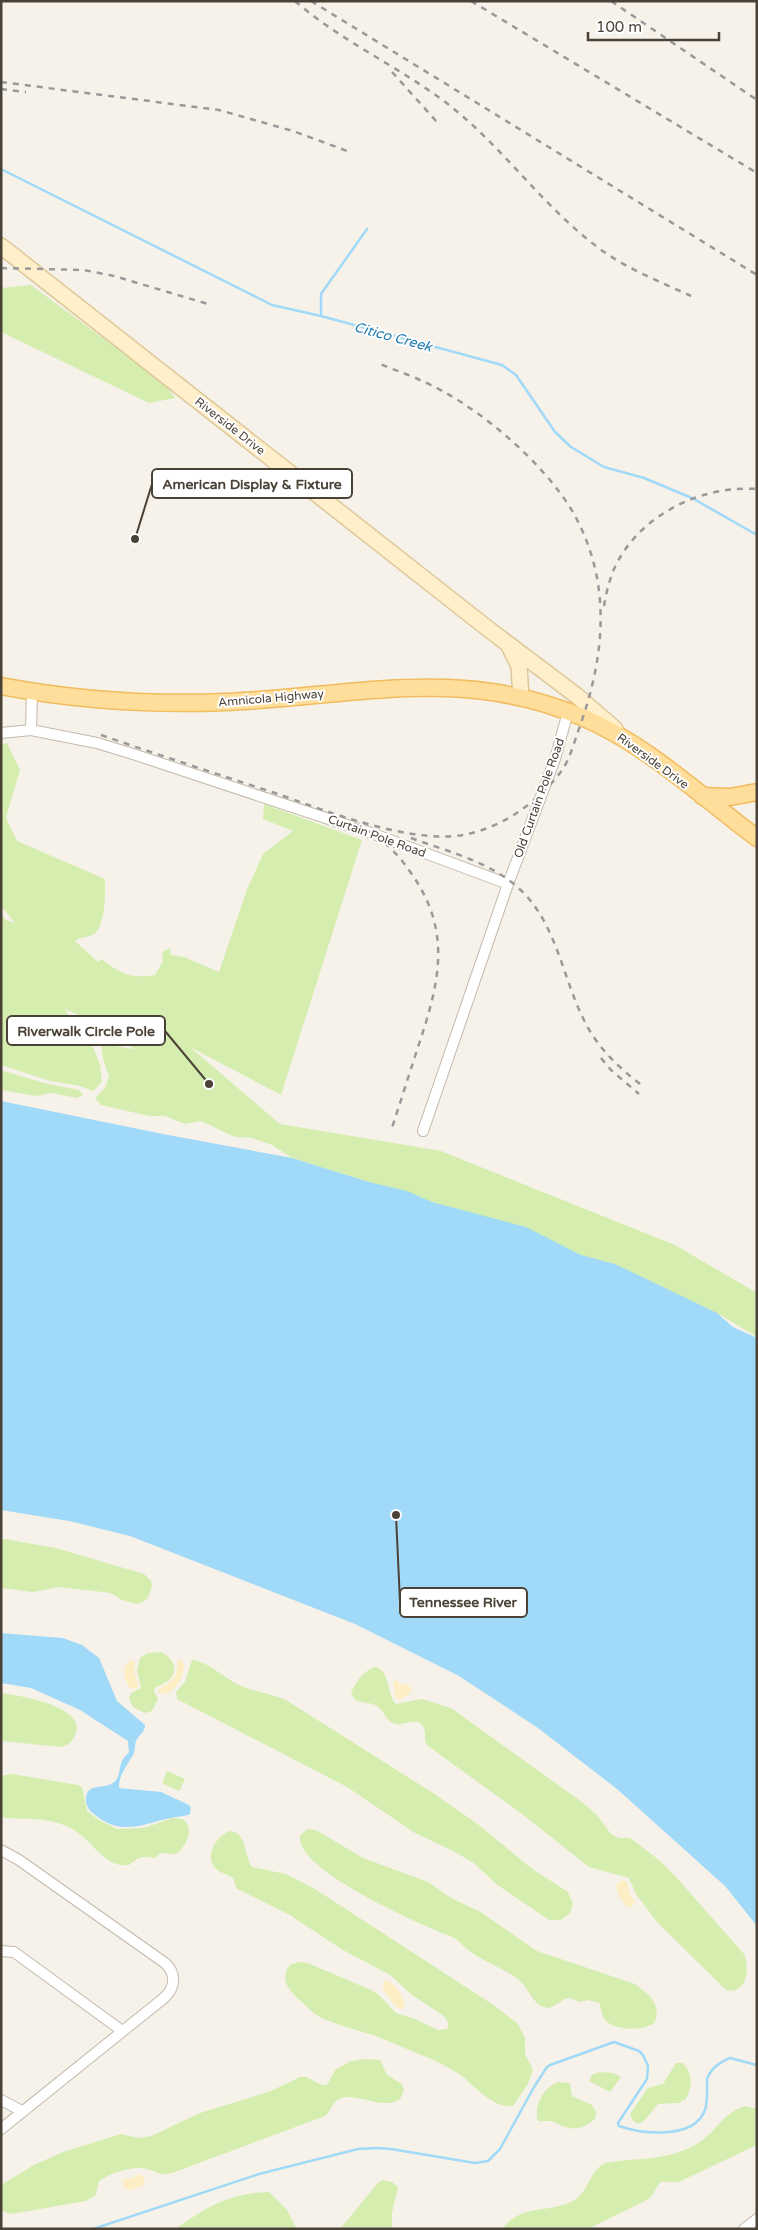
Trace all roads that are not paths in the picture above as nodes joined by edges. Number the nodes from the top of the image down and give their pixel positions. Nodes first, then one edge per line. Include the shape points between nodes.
1 (1, 246) edge
2 (508, 644) junction
3 (1, 686) edge
4 (32, 692) junction
5 (521, 698) junction
6 (539, 703) joint
7 (568, 712) junction
8 (31, 730) junction
9 (1, 733) edge
10 (628, 741) junction
11 (757, 792) edge
12 (702, 796) junction
13 (756, 836) edge
14 (508, 884) junction
15 (423, 1131) dead end
16 (1, 1850) edge
17 (1, 1951) edge
18 (121, 2030) junction
19 (1, 2100) edge
20 (22, 2111) junction
21 (1, 2129) edge
22 (757, 2219) edge
23 (744, 2229) edge

1 - 2 street, Riverside Drive
2 - 5 street, Riverside Drive via 519,666
2 - 10 street via 577,696
3 - 4 main road, Amnicola Highway
4 - 5 main road, Amnicola Highway via 174,704 434,687 477,689
4 - 8 street
5 - 6 main road, Amnicola Highway
6 - 7 main road, Riverside Drive
7 - 10 main road, Riverside Drive
7 - 14 street, Old Curtain Pole Road via 555,759
8 - 9 street, Curtain Pole Road
8 - 14 street, Curtain Pole Road via 97,743 136,755 371,833
10 - 12 main road, Riverside Drive
11 - 12 main road via 730,797
12 - 13 main road, Riverside Drive
14 - 15 street
16 - 18 street via 170,1968 173,1982 168,1994
17 - 18 street via 14,1952
18 - 20 street
19 - 20 street
20 - 21 street
22 - 23 street

